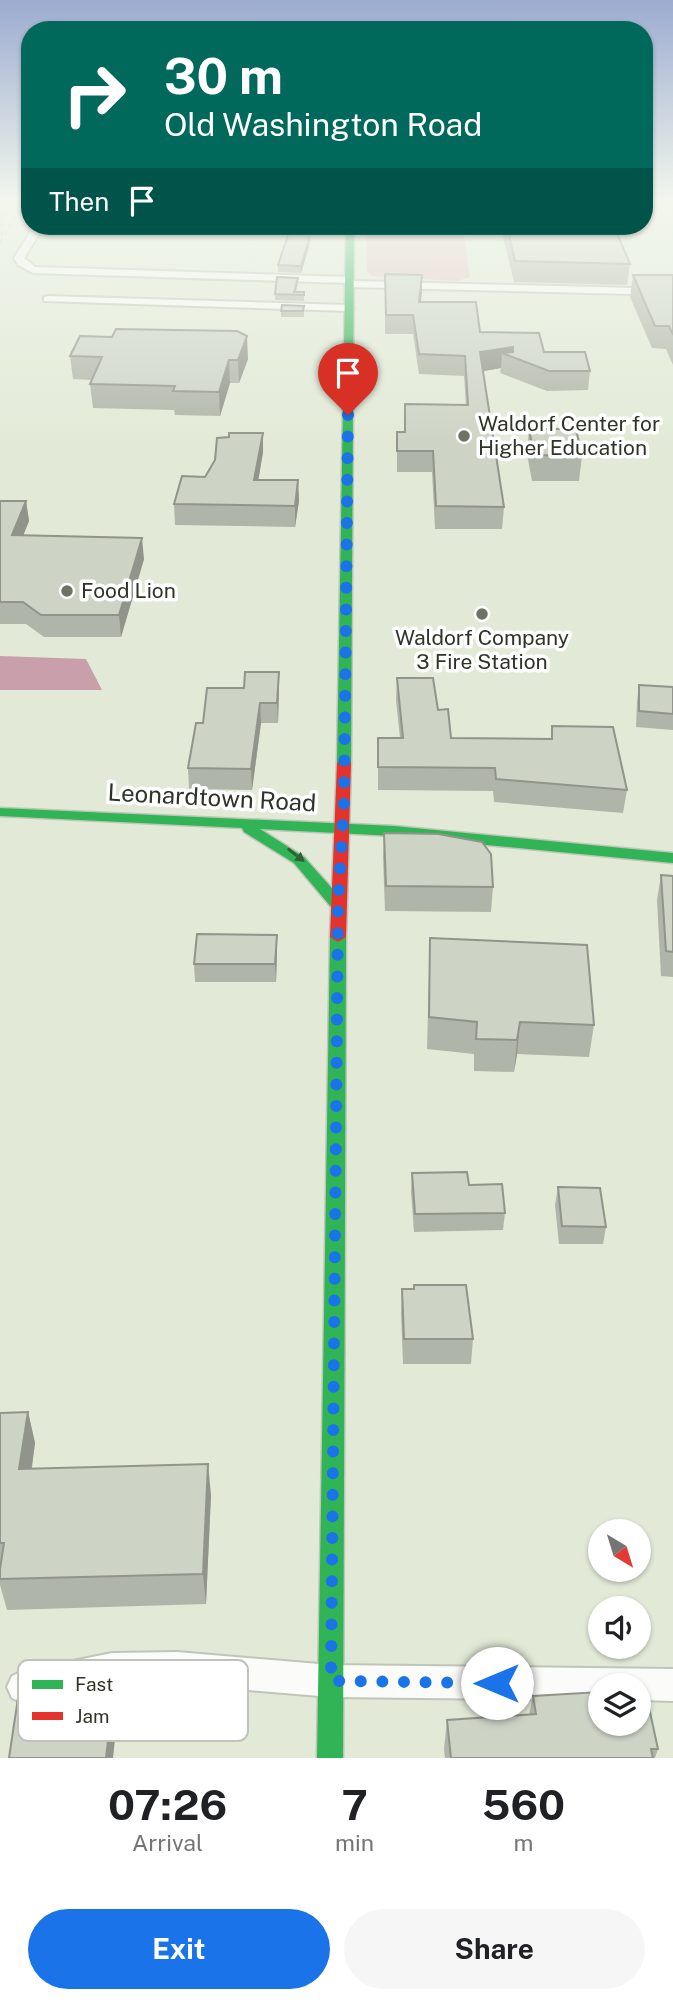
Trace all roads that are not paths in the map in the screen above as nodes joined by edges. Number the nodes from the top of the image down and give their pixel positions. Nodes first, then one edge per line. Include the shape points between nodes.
1 (325, 281) edge
2 (350, 282) junction
3 (673, 292) edge
4 (48, 299) dead end
5 (349, 307) junction
6 (0, 812) edge
7 (240, 824) junction
8 (343, 828) junction
9 (673, 858) edge
10 (338, 904) junction
11 (248, 1675) edge
12 (331, 1681) junction
13 (673, 1685) edge
14 (330, 1758) edge

1 - 2 street
2 - 3 street
2 - 5 main road
4 - 5 street
5 - 8 main road
6 - 7 main road, Leonardtown Road
7 - 8 main road, Leonardtown Road
7 -> 10 main road via 309,865
8 - 9 main road, Leonardtown Road
8 - 10 main road
10 - 12 main road
11 - 12 street
12 - 13 street
12 - 14 main road

